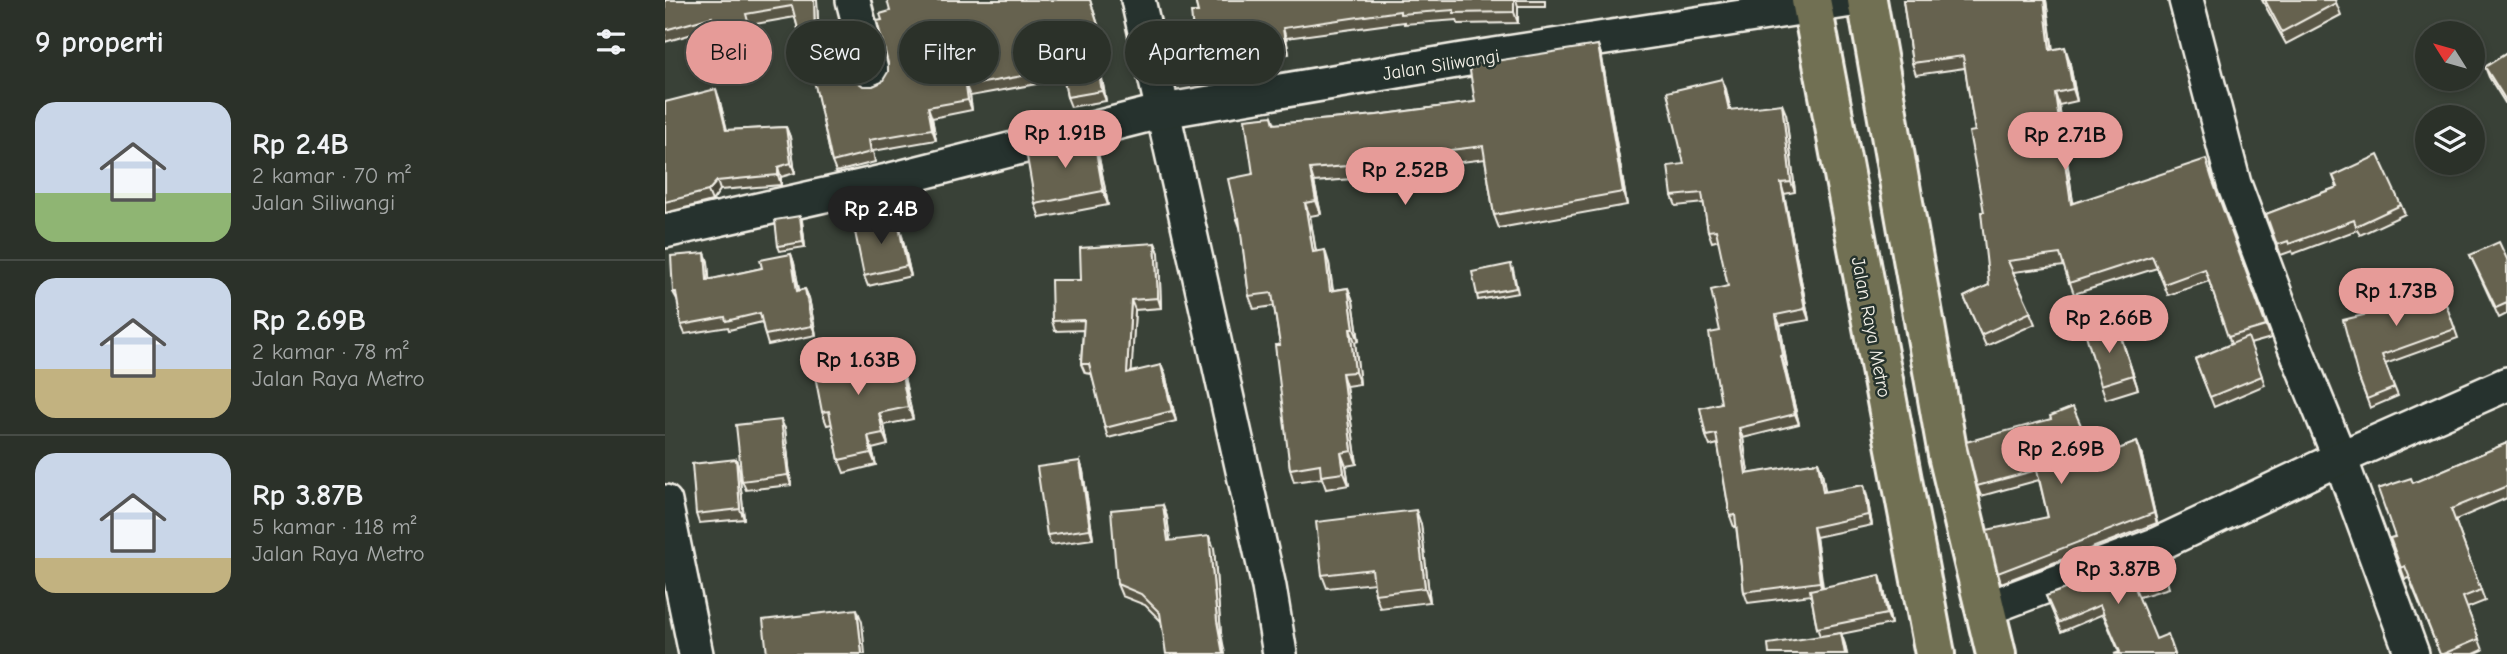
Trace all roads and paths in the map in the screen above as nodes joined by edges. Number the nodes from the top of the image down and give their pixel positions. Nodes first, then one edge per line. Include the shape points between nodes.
1 (853, 0) edge
2 (1138, 0) edge
3 (1852, 0) edge
4 (1867, 0) edge
5 (2186, 0) edge
6 (1812, 4) edge
7 (858, 21) edge
8 (1163, 111) junction
9 (665, 231) edge
10 (2507, 384) edge
11 (2340, 458) junction
12 (665, 502) edge
13 (1983, 610) junction
14 (696, 654) edge
15 (1280, 654) edge
16 (1934, 654) edge
17 (1996, 654) edge
18 (2412, 654) edge

1 - 7 street
2 - 8 street
3 - 6 street, Jalan Siliwangi
4 - 13 highway via 1948,455
5 - 11 street via 2234,184
6 - 8 street, Jalan Siliwangi
6 - 16 highway, Jalan Raya Metro
8 - 9 street, Jalan Siliwangi
8 - 15 street
10 - 11 street
11 - 13 street via 2158,544
11 - 18 street
12 - 14 street
13 - 17 highway

